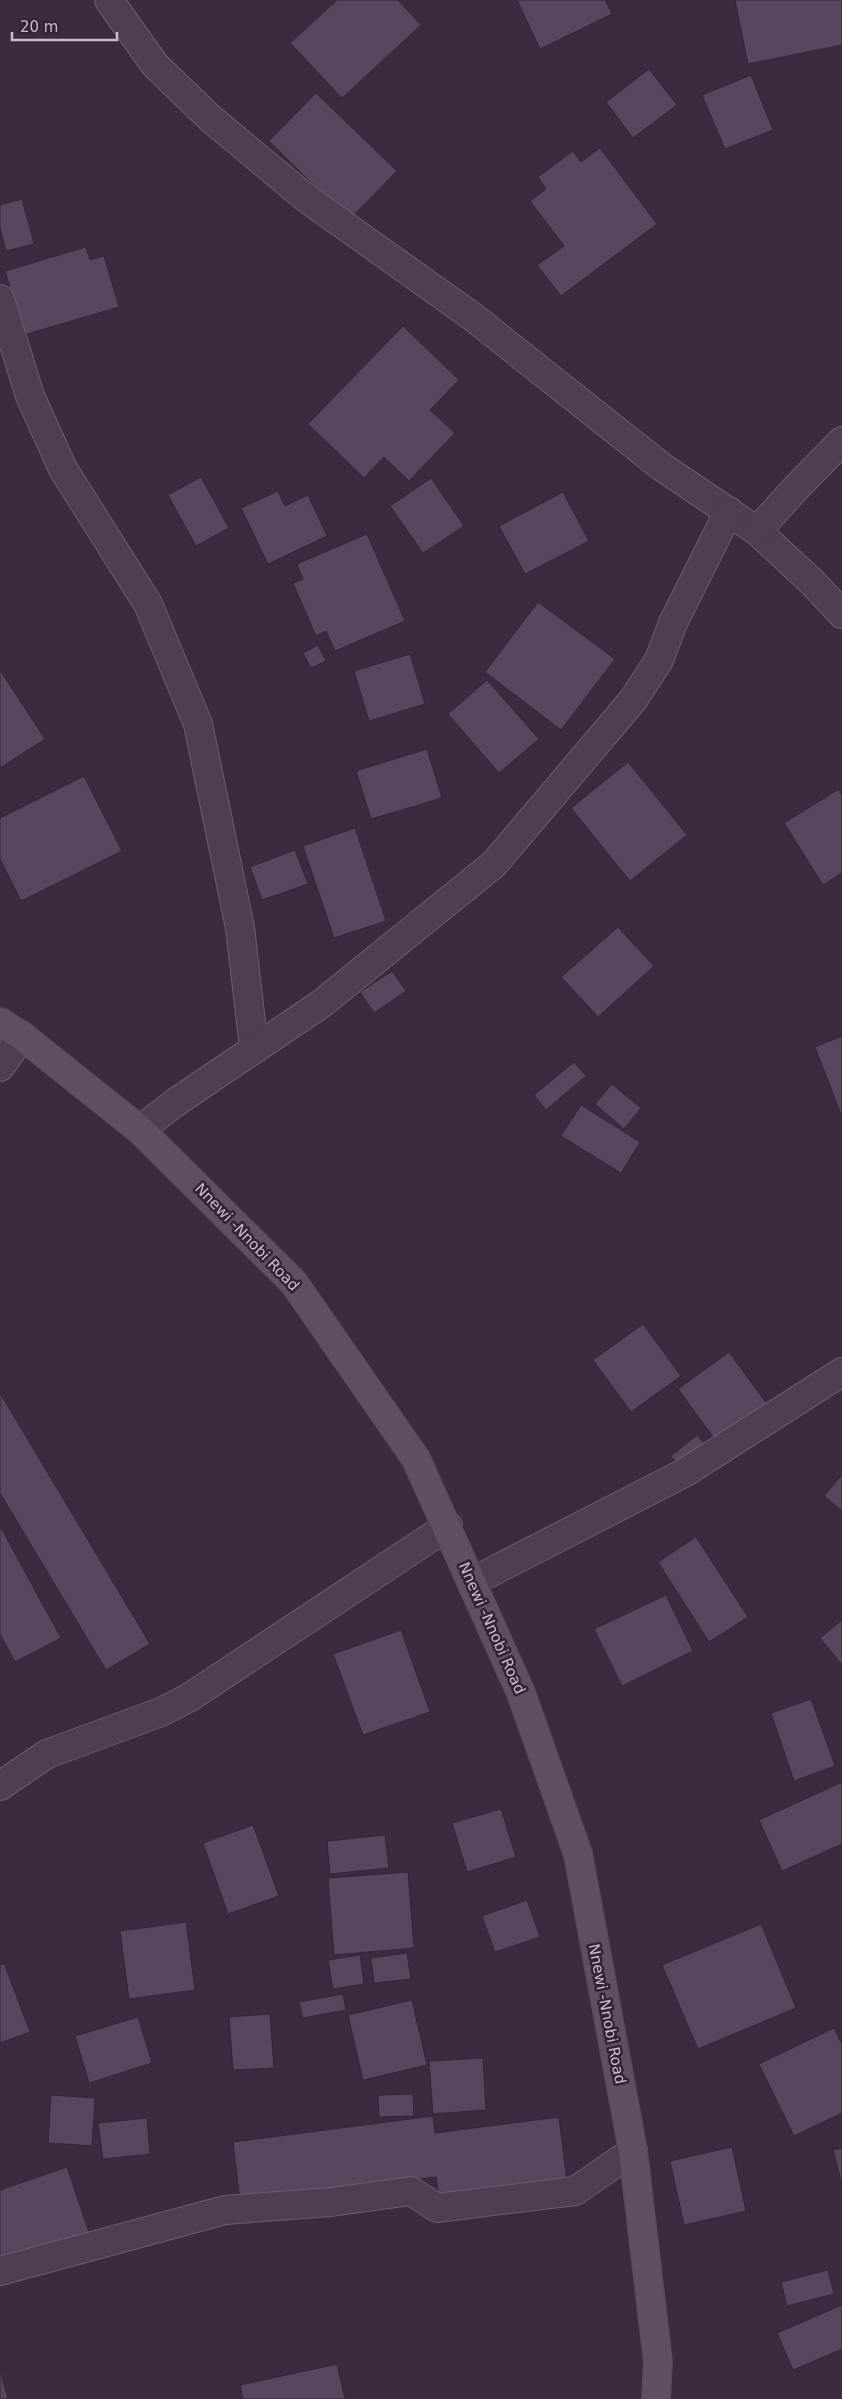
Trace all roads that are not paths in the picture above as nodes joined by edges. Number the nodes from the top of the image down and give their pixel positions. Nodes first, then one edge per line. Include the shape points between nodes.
1 (109, 0) edge
2 (0, 299) edge
3 (842, 441) edge
4 (728, 511) junction
5 (757, 531) junction
6 (842, 614) edge
7 (0, 1022) edge
8 (22, 1036) junction
9 (254, 1048) junction
10 (0, 1068) edge
11 (140, 1130) junction
12 (842, 1372) edge
13 (448, 1526) junction
14 (472, 1582) junction
15 (0, 1786) edge
16 (633, 2151) junction
17 (0, 2271) edge
18 (656, 2399) edge

1 - 4 street via 154,65 210,118 306,198 473,317 662,467
2 - 9 street via 30,396 63,469 148,604 198,724 240,928
3 - 5 street
4 - 5 street
4 - 9 street via 659,660 634,700 494,864 321,1004
5 - 6 street
7 - 8 main road, Nnewi -Nnobi Road
8 - 10 street
8 - 11 main road, Nnewi -Nnobi Road
9 - 11 street
11 - 13 main road, Nnewi -Nnobi Road via 294,1284 416,1458
12 - 14 street via 684,1473
13 - 14 main road, Nnewi -Nnobi Road
13 - 15 street via 190,1697 161,1712 47,1754
14 - 16 main road, Nnewi -Nnobi Road via 521,1693 578,1854
16 - 17 street via 576,2191 437,2208 411,2191 331,2202 226,2210
16 - 18 main road, Nnewi -Nnobi Road via 658,2362

